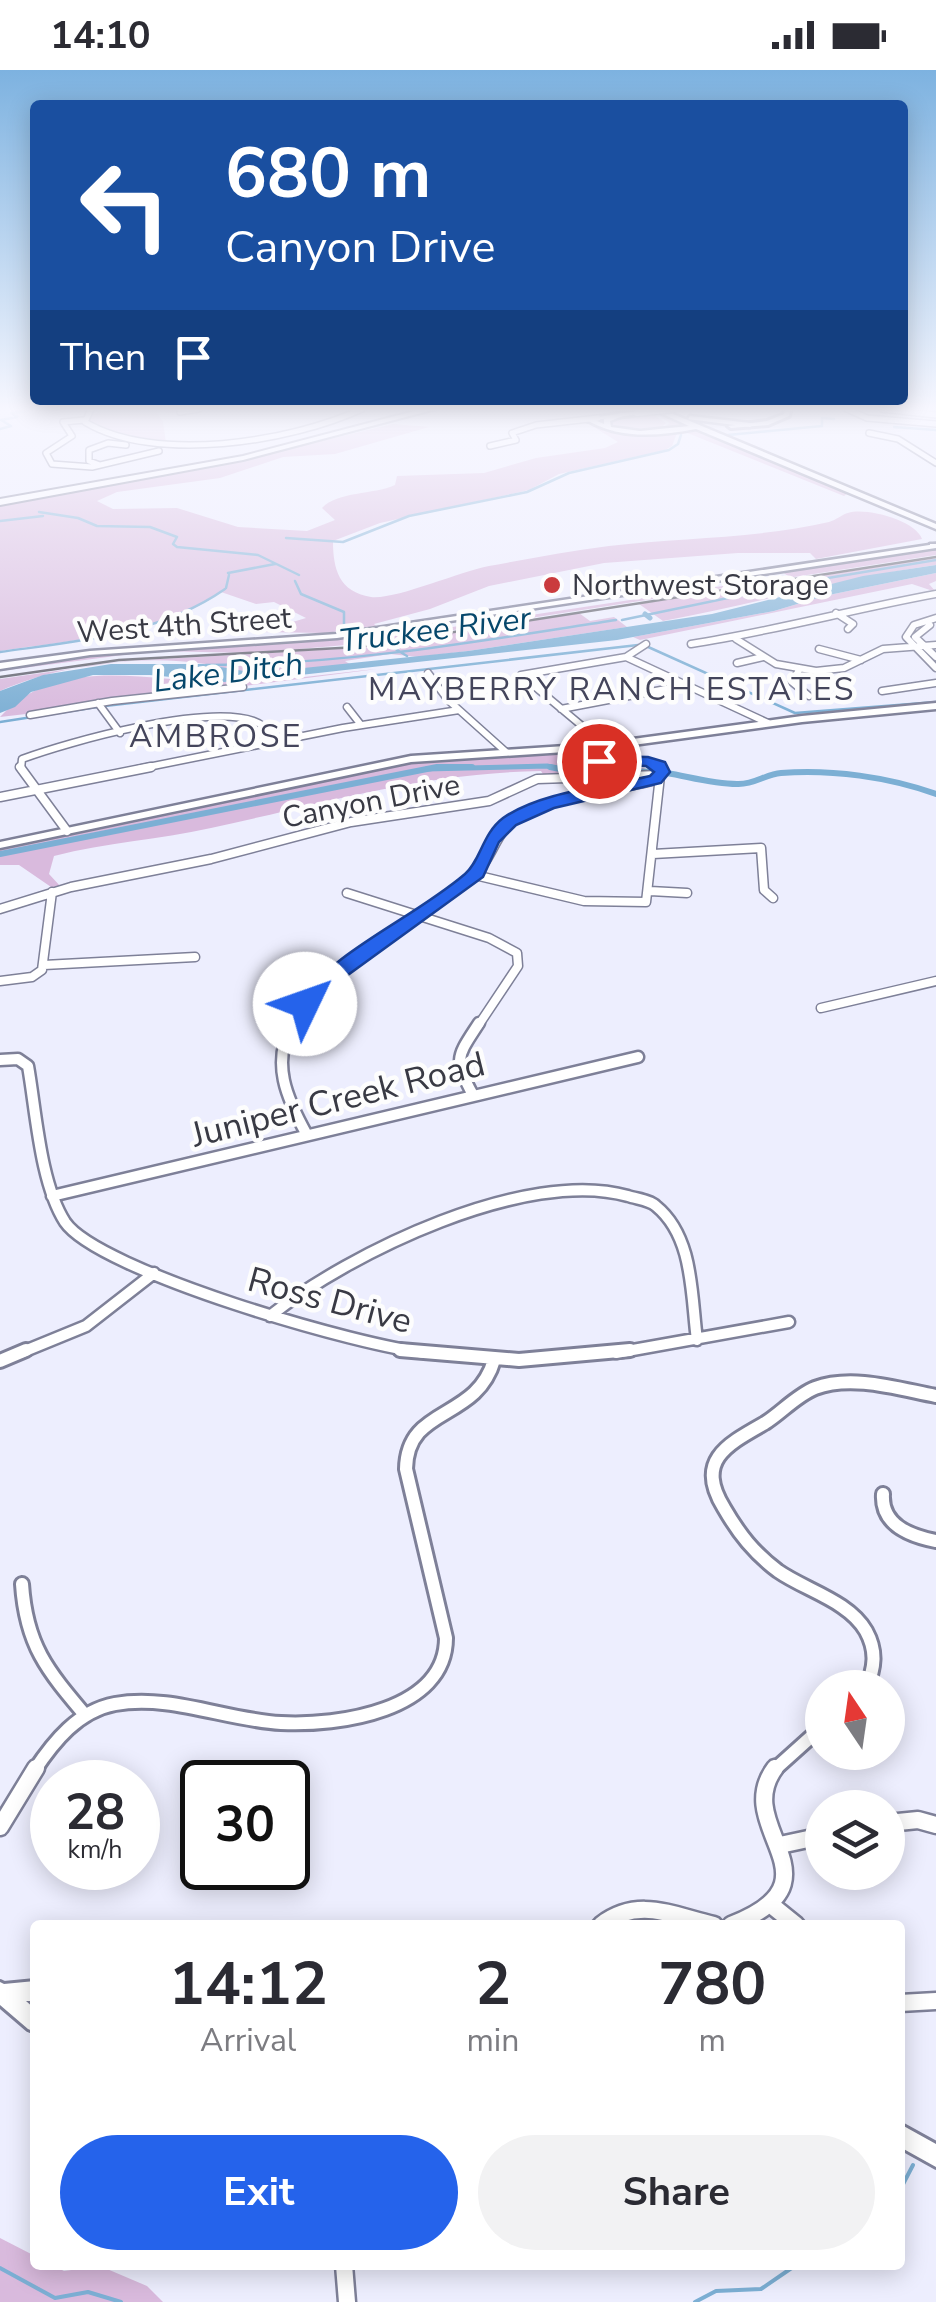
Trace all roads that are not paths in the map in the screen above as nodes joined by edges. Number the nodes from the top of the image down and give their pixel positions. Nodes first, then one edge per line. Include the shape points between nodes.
1 (909, 513) edge
2 (936, 524) edge
3 (935, 546) edge
4 (936, 594) edge
5 (835, 612) junction
6 (936, 620) edge
7 (848, 629) dead end
8 (736, 638) junction
9 (646, 644) dead end
10 (690, 644) dead end
11 (936, 645) edge
12 (912, 646) junction
13 (922, 646) junction
14 (819, 649) dead end
15 (626, 657) junction
16 (764, 657) junction
17 (936, 657) edge
18 (861, 660) junction
19 (737, 664) dead end
20 (0, 666) edge
21 (936, 668) edge
22 (799, 670) junction
23 (428, 673) dead end
24 (936, 683) edge
25 (686, 685) junction
26 (244, 688) dead end
27 (882, 691) dead end
28 (810, 696) dead end
29 (99, 706) junction
30 (936, 706) edge
31 (346, 708) dead end
32 (561, 709) junction
33 (459, 710) junction
34 (30, 715) dead end
35 (768, 723) junction
36 (361, 725) junction
37 (120, 733) junction
38 (278, 741) junction
39 (606, 746) junction
40 (583, 748) junction
41 (506, 752) junction
42 (660, 776) junction
43 (36, 790) junction
44 (0, 797) edge
45 (67, 830) junction
46 (0, 845) edge
47 (653, 854) junction
48 (475, 875) junction
49 (650, 891) junction
50 (52, 892) junction
51 (686, 892) dead end
52 (346, 894) dead end
53 (772, 898) dead end
54 (0, 909) edge
55 (417, 916) junction
56 (195, 957) dead end
57 (44, 965) junction
58 (0, 981) edge
59 (936, 981) edge
60 (821, 1008) dead end
61 (638, 1057) dead end
62 (0, 1060) edge
63 (474, 1095) junction
64 (306, 1135) junction
65 (52, 1196) junction
66 (154, 1273) junction
67 (270, 1316) junction
68 (788, 1322) dead end
69 (697, 1340) junction
70 (494, 1360) junction
71 (0, 1361) edge
72 (936, 1396) edge
73 (883, 1494) dead end
74 (936, 1542) edge
75 (22, 1584) dead end
76 (874, 1670) edge
77 (85, 1715) junction
78 (805, 1742) edge
79 (905, 1821) edge
80 (936, 1825) edge
81 (0, 1827) edge
82 (805, 1840) edge
83 (780, 1845) junction
84 (770, 1904) junction
85 (607, 1920) edge
86 (696, 1920) edge
87 (748, 1920) edge
88 (790, 1920) edge
89 (30, 1991) edge
90 (2, 1992) edge
91 (936, 2002) edge
92 (905, 2003) edge
93 (30, 2017) edge
94 (905, 2138) edge
95 (936, 2156) edge
96 (344, 2270) edge
97 (347, 2302) edge

1 - 2 main road
3 - 20 main road, West 4th Street via 337,636
4 - 5 street
5 - 7 street via 854,624
5 - 8 street
6 - 12 street via 908,630
6 - 13 street via 916,634
8 - 10 street
8 - 16 street
9 - 15 street
11 - 13 street
12 - 13 street
12 - 18 street
12 - 21 street
13 - 17 street
14 - 18 street
15 - 25 street
15 - 32 street via 521,675
16 - 19 street
16 - 22 street
18 - 22 street via 837,670
22 - 28 street via 792,682
23 - 33 street
24 - 27 street
25 - 32 street
25 - 35 street
26 - 29 street
29 - 34 street
29 - 37 street
30 - 35 main road
31 - 36 street
32 - 39 street
33 - 36 street
33 - 41 street
35 - 39 main road
36 - 38 street
37 - 38 street via 239,719 259,723
37 - 43 street via 22,759 19,766
38 - 43 street
39 - 40 main road
40 - 41 main road
40 - 42 street via 599,761 652,762
41 - 45 main road via 395,762
42 - 47 street
42 - 48 street via 517,817 491,840
42 - 50 street, Canyon Drive via 541,778 490,801 351,822
43 - 44 street
43 - 45 street
45 - 46 main road
47 - 49 street
47 - 53 street via 761,848 764,890
48 - 49 street via 610,902 642,903
48 - 55 street
49 - 51 street
50 - 54 street, Canyon Drive
50 - 57 street
52 - 55 street
55 - 63 street via 498,941 519,958 458,1054
55 - 64 street via 324,984 292,1023 282,1073
56 - 57 street
57 - 58 street via 36,976
59 - 60 street
61 - 63 street, Juniper Creek Road
62 - 65 street, Ross Drive via 28,1066
63 - 64 street, Juniper Creek Road
64 - 65 street, Juniper Creek Road
65 - 66 street, Ross Drive via 66,1224 86,1240
66 - 67 street, Ross Drive
66 - 71 street via 86,1326
67 - 69 street via 318,1277 485,1204 602,1192 644,1200 678,1226
67 - 70 street, Ross Drive via 370,1345
68 - 69 street, Ross Drive
69 - 70 street, Ross Drive via 592,1356
70 - 77 street via 483,1391 416,1432 405,1450 446,1638 444,1664 428,1688 398,1703 319,1722 268,1722 127,1702
72 - 76 street via 863,1382 815,1388 729,1442 712,1465 713,1488 745,1544 846,1610 867,1632
73 - 74 street via 889,1520
75 - 77 street via 32,1648
77 - 81 street via 59,1738
78 - 83 street via 764,1787
79 - 80 street
82 - 83 street
83 - 84 street via 784,1877
84 - 87 street
84 - 88 street
85 - 86 street via 646,1906
89 - 90 street
90 - 93 street
91 - 92 street
94 - 95 street
96 - 97 street

